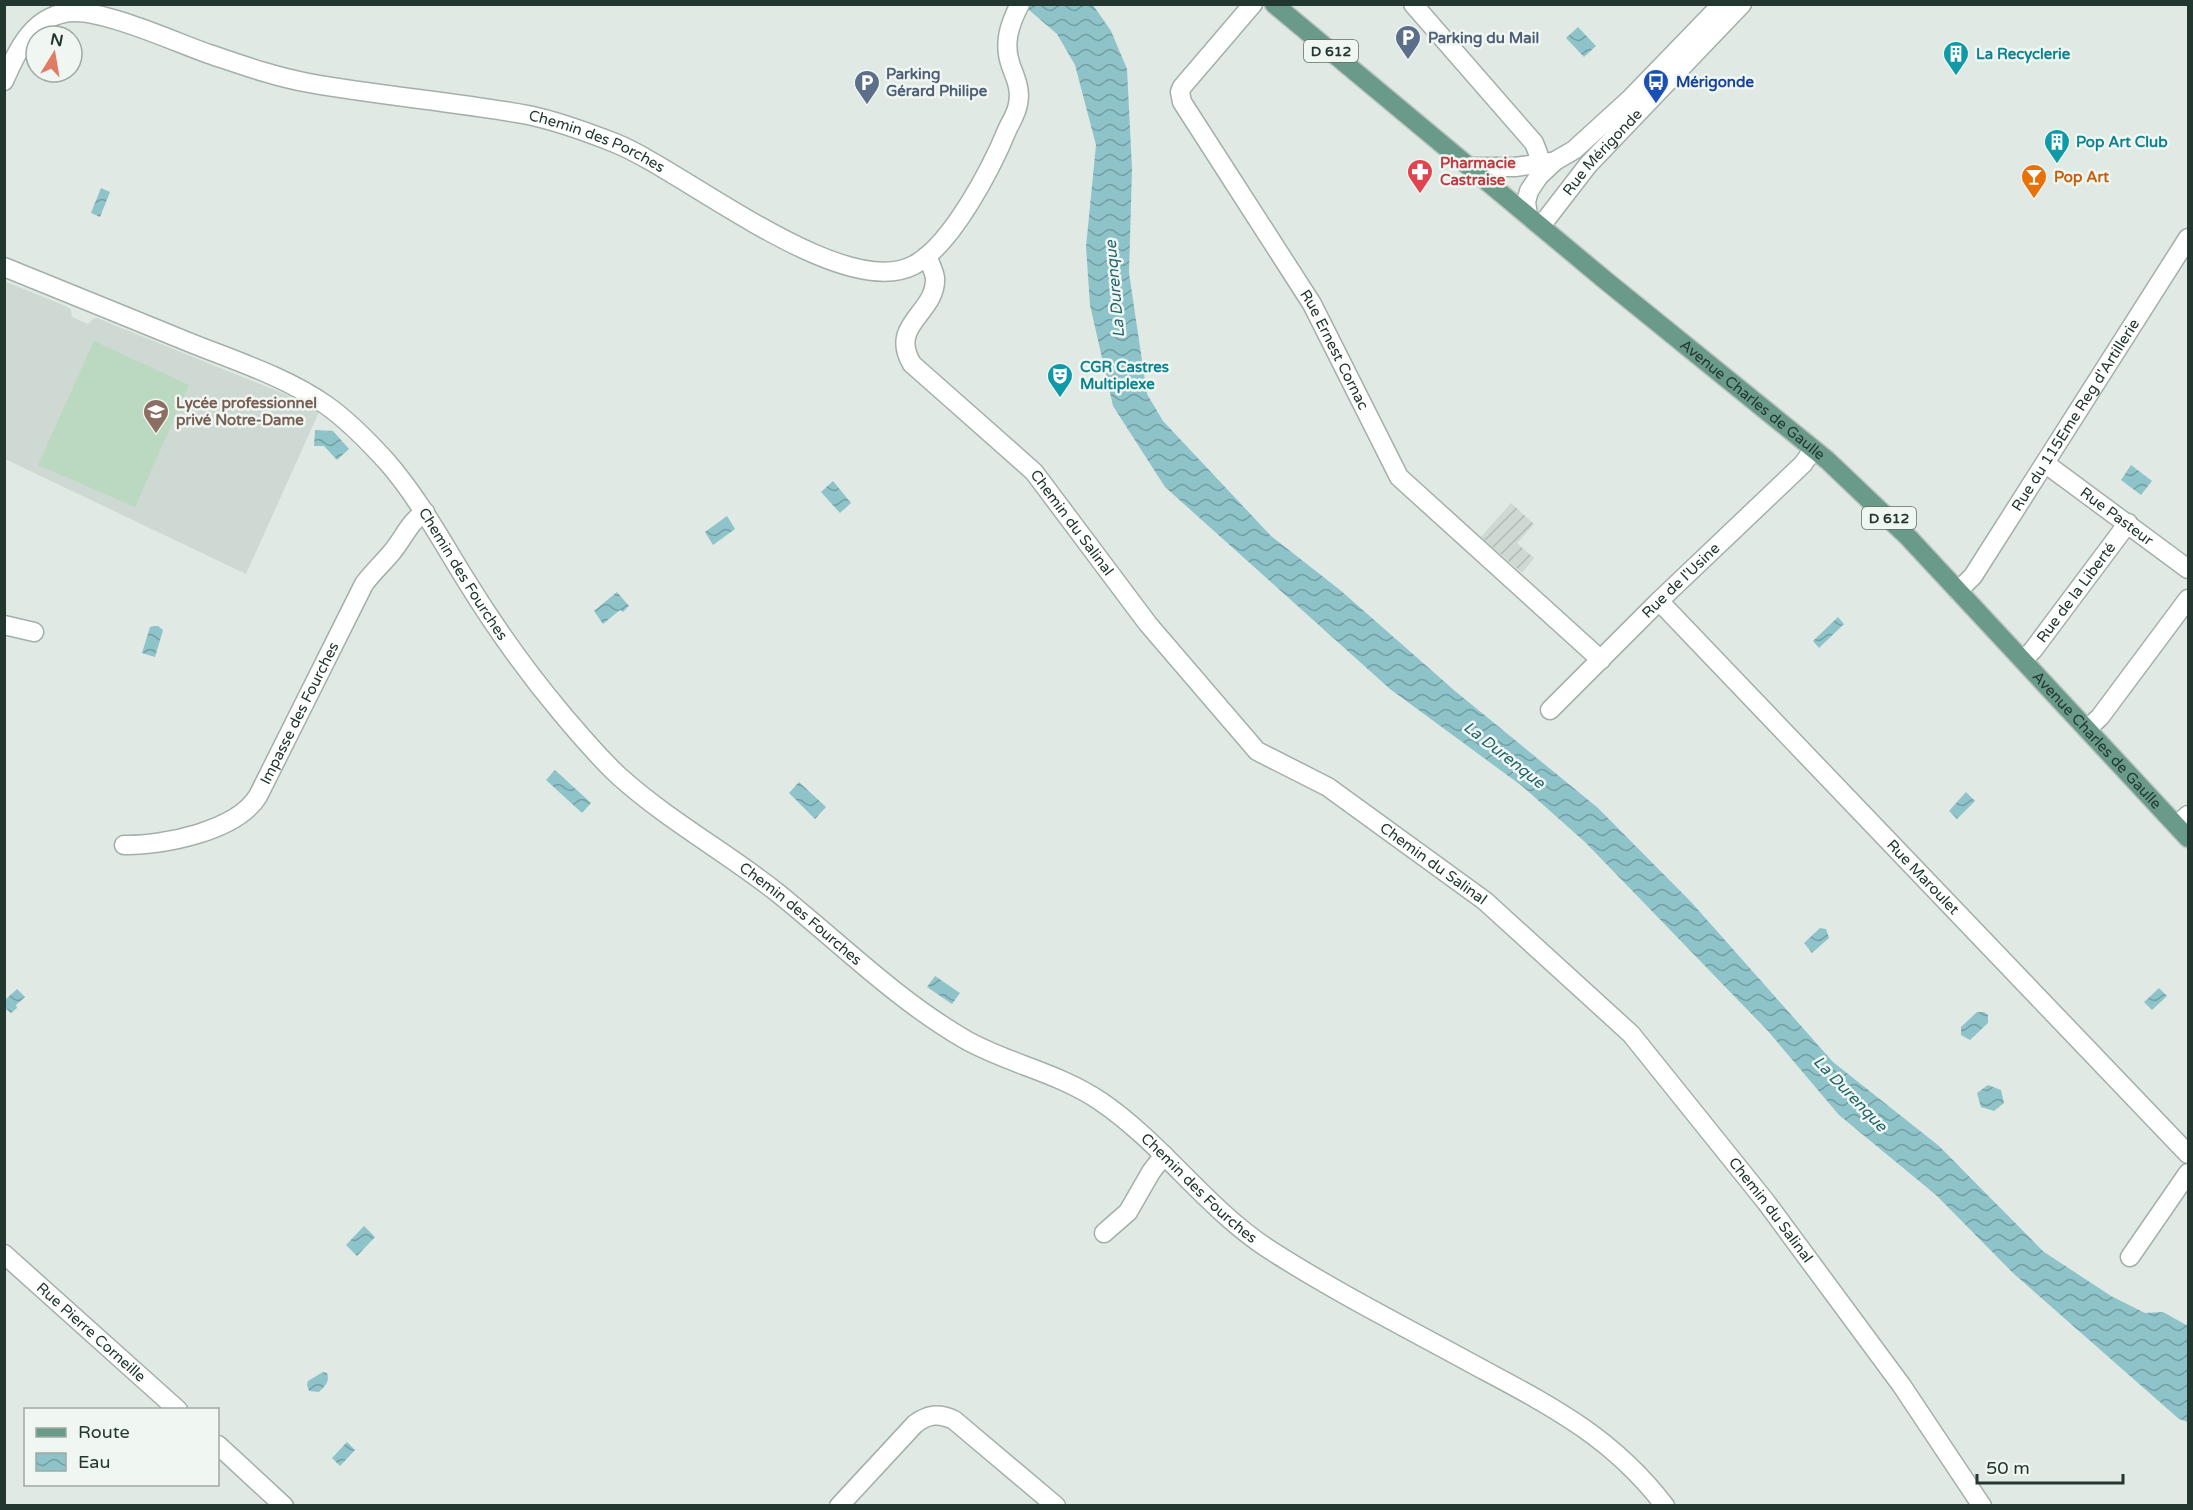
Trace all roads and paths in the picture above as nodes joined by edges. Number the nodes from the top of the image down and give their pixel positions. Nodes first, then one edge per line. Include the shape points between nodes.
1 (1252, 4) edge
2 (1274, 4) edge
3 (1413, 4) edge
4 (1722, 4) edge
5 (1742, 4) edge
6 (1019, 5) edge
7 (4, 81) edge
8 (1471, 167) junction
9 (1544, 167) junction
10 (1534, 220) junction
11 (2188, 238) edge
12 (927, 256) junction
13 (4, 267) edge
14 (1814, 450) junction
15 (2046, 464) junction
16 (424, 512) junction
17 (2128, 523) junction
18 (2188, 569) edge
19 (1958, 591) junction
20 (2188, 599) edge
21 (1659, 601) junction
22 (4, 625) edge
23 (34, 632) dead end
24 (1600, 660) junction
25 (2023, 660) junction
26 (1550, 710) dead end
27 (2088, 729) junction
28 (2185, 826) edge
29 (124, 845) dead end
30 (2188, 1154) edge
31 (1164, 1155) junction
32 (2188, 1173) edge
33 (1104, 1233) dead end
34 (4, 1254) edge
35 (2130, 1257) dead end
36 (176, 1408) edge
37 (219, 1446) edge
38 (284, 1506) edge
39 (838, 1506) edge
40 (1056, 1506) edge
41 (1665, 1506) edge
42 (1983, 1506) edge

1 - 24 street, Rue Ernest Cornac via 1182,87 1182,102 1312,304 1399,477
2 - 8 main road, Avenue Charles de Gaulle / D 612
3 - 9 street via 1534,143
4 - 9 street, Rue Mérigonde via 1629,100 1574,150
5 - 10 street, Rue Mérigonde
6 - 12 street, Chemin des Porches via 1009,25 1007,52 1019,85 1019,103 980,185
7 - 12 street, Chemin des Porches via 17,52 38,24 61,14 88,14 306,83 548,120 618,144 806,250 856,268 895,272
8 - 9 street
8 - 10 main road, Avenue Charles de Gaulle / D 612
9 - 10 street via 1526,202
10 - 14 main road, Avenue Charles de Gaulle / D 612
11 - 15 street, Rue du 115Eme Reg d'Artillerie
12 - 42 street, Chemin du Salinal via 934,285 905,337 912,364 1034,471 1148,624 1257,750 1328,787 1485,901 1631,1034 1773,1211 1902,1386
13 - 16 street, Chemin des Fourches via 313,397 375,449
14 - 19 main road, Avenue Charles de Gaulle / D 612 via 1885,514
14 - 21 street, Rue de l'Usine
15 - 17 street, Rue Pasteur
15 - 19 street, Rue du 115Eme Reg d'Artillerie via 1973,576
16 - 29 street, Impasse des Fourches via 364,584 250,808 207,830 160,843
16 - 31 street, Chemin des Fourches via 500,634 589,747 614,772 774,890 939,1023 994,1054 1087,1093
17 - 18 street, Rue Pasteur
17 - 25 street, Rue de la Liberté
19 - 25 main road, Avenue Charles de Gaulle / D 612
20 - 27 street
21 - 24 street, Rue de l'Usine
21 - 30 street, Rue Maroulet
22 - 23 street
24 - 26 street, Rue de l'Usine
25 - 27 main road, Avenue Charles de Gaulle / D 612
27 - 28 main road, Avenue Charles de Gaulle / D 612
31 - 33 street via 1128,1212
31 - 41 street, Chemin des Fourches via 1233,1222 1268,1248 1573,1420 1620,1456
32 - 35 street
34 - 36 street, Rue Pierre Corneille
37 - 38 street
39 - 40 street via 915,1424 934,1415 954,1420

